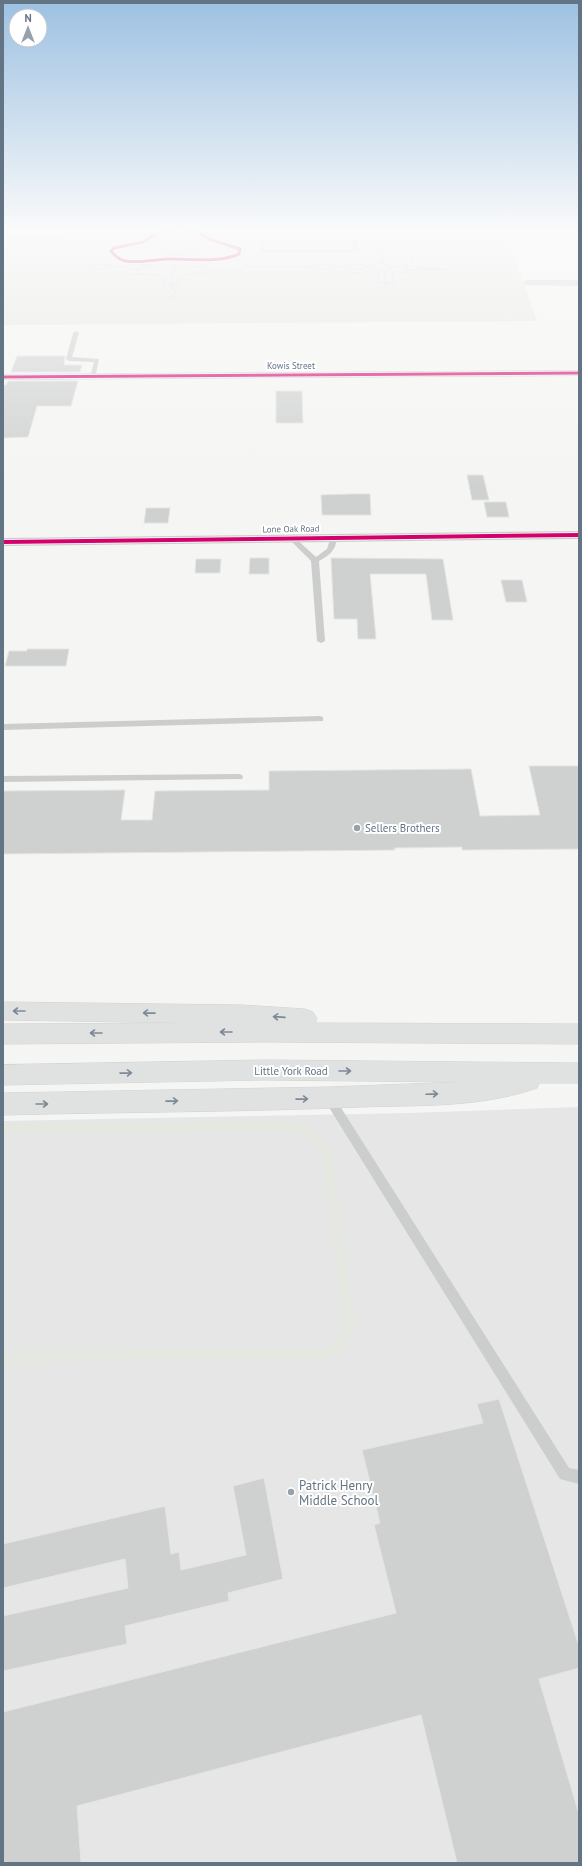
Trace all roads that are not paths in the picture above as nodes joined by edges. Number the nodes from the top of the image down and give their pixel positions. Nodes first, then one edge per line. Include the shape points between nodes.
1 (76, 333) dead end
2 (579, 373) edge
3 (93, 377) junction
4 (3, 378) edge
5 (579, 534) edge
6 (332, 537) junction
7 (292, 538) junction
8 (3, 542) edge
9 (315, 560) junction
10 (321, 641) dead end
11 (320, 719) dead end
12 (3, 727) edge
13 (239, 777) dead end
14 (3, 779) edge
15 (3, 1012) edge
16 (3, 1034) edge
17 (579, 1034) edge
18 (555, 1035) junction
19 (572, 1073) edge
20 (3, 1075) edge
21 (329, 1098) junction
22 (3, 1104) edge
23 (579, 1477) edge

1 - 3 lane via 68,359 97,360
2 - 3 street, Kowis Street
3 - 4 street, Kowis Street
5 - 6 street, Lone Oak Road
6 - 7 street, Lone Oak Road
6 - 9 lane via 331,550
7 - 8 street, Lone Oak Road
7 - 9 lane
9 - 10 lane
11 - 12 lane
13 - 14 lane
18 -> 15 main road via 241,1014
18 -> 16 main road via 265,1032
17 - 18 main road
20 -> 19 main road, Little York Road via 264,1070
21 -> 19 main road via 479,1092
22 -> 21 main road
21 - 23 lane via 565,1474

